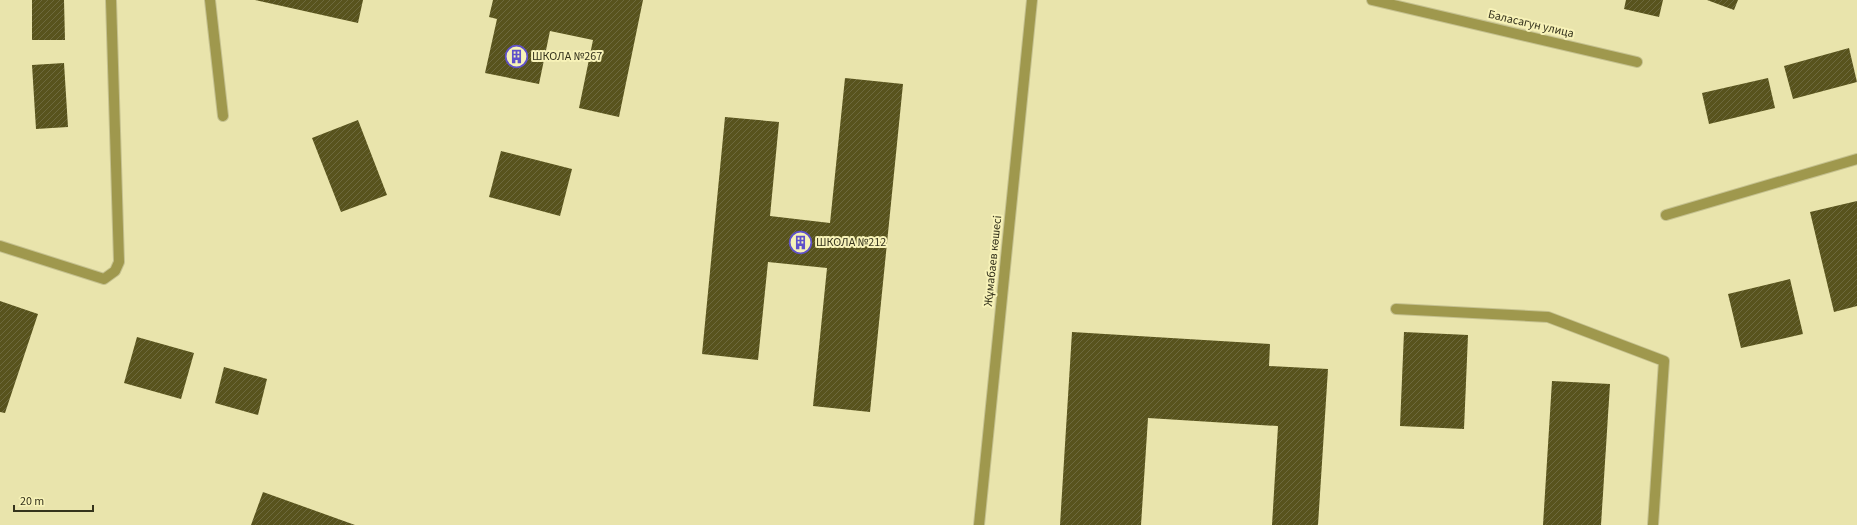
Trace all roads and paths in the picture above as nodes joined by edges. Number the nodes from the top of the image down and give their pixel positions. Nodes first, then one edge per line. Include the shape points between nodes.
1 (111, 0) edge
2 (210, 0) edge
3 (1032, 0) edge
4 (1372, 0) edge
5 (1637, 62) dead end
6 (223, 116) dead end
7 (1857, 159) edge
8 (1666, 215) dead end
9 (0, 246) edge
10 (1396, 309) dead end
11 (979, 525) edge
12 (1653, 525) edge

1 - 9 street via 120,251 115,272 104,279
2 - 6 street
3 - 11 street, Жұмабаев көшесі
4 - 5 street, Баласагун улица
7 - 8 street
10 - 12 street via 1548,317 1664,361

